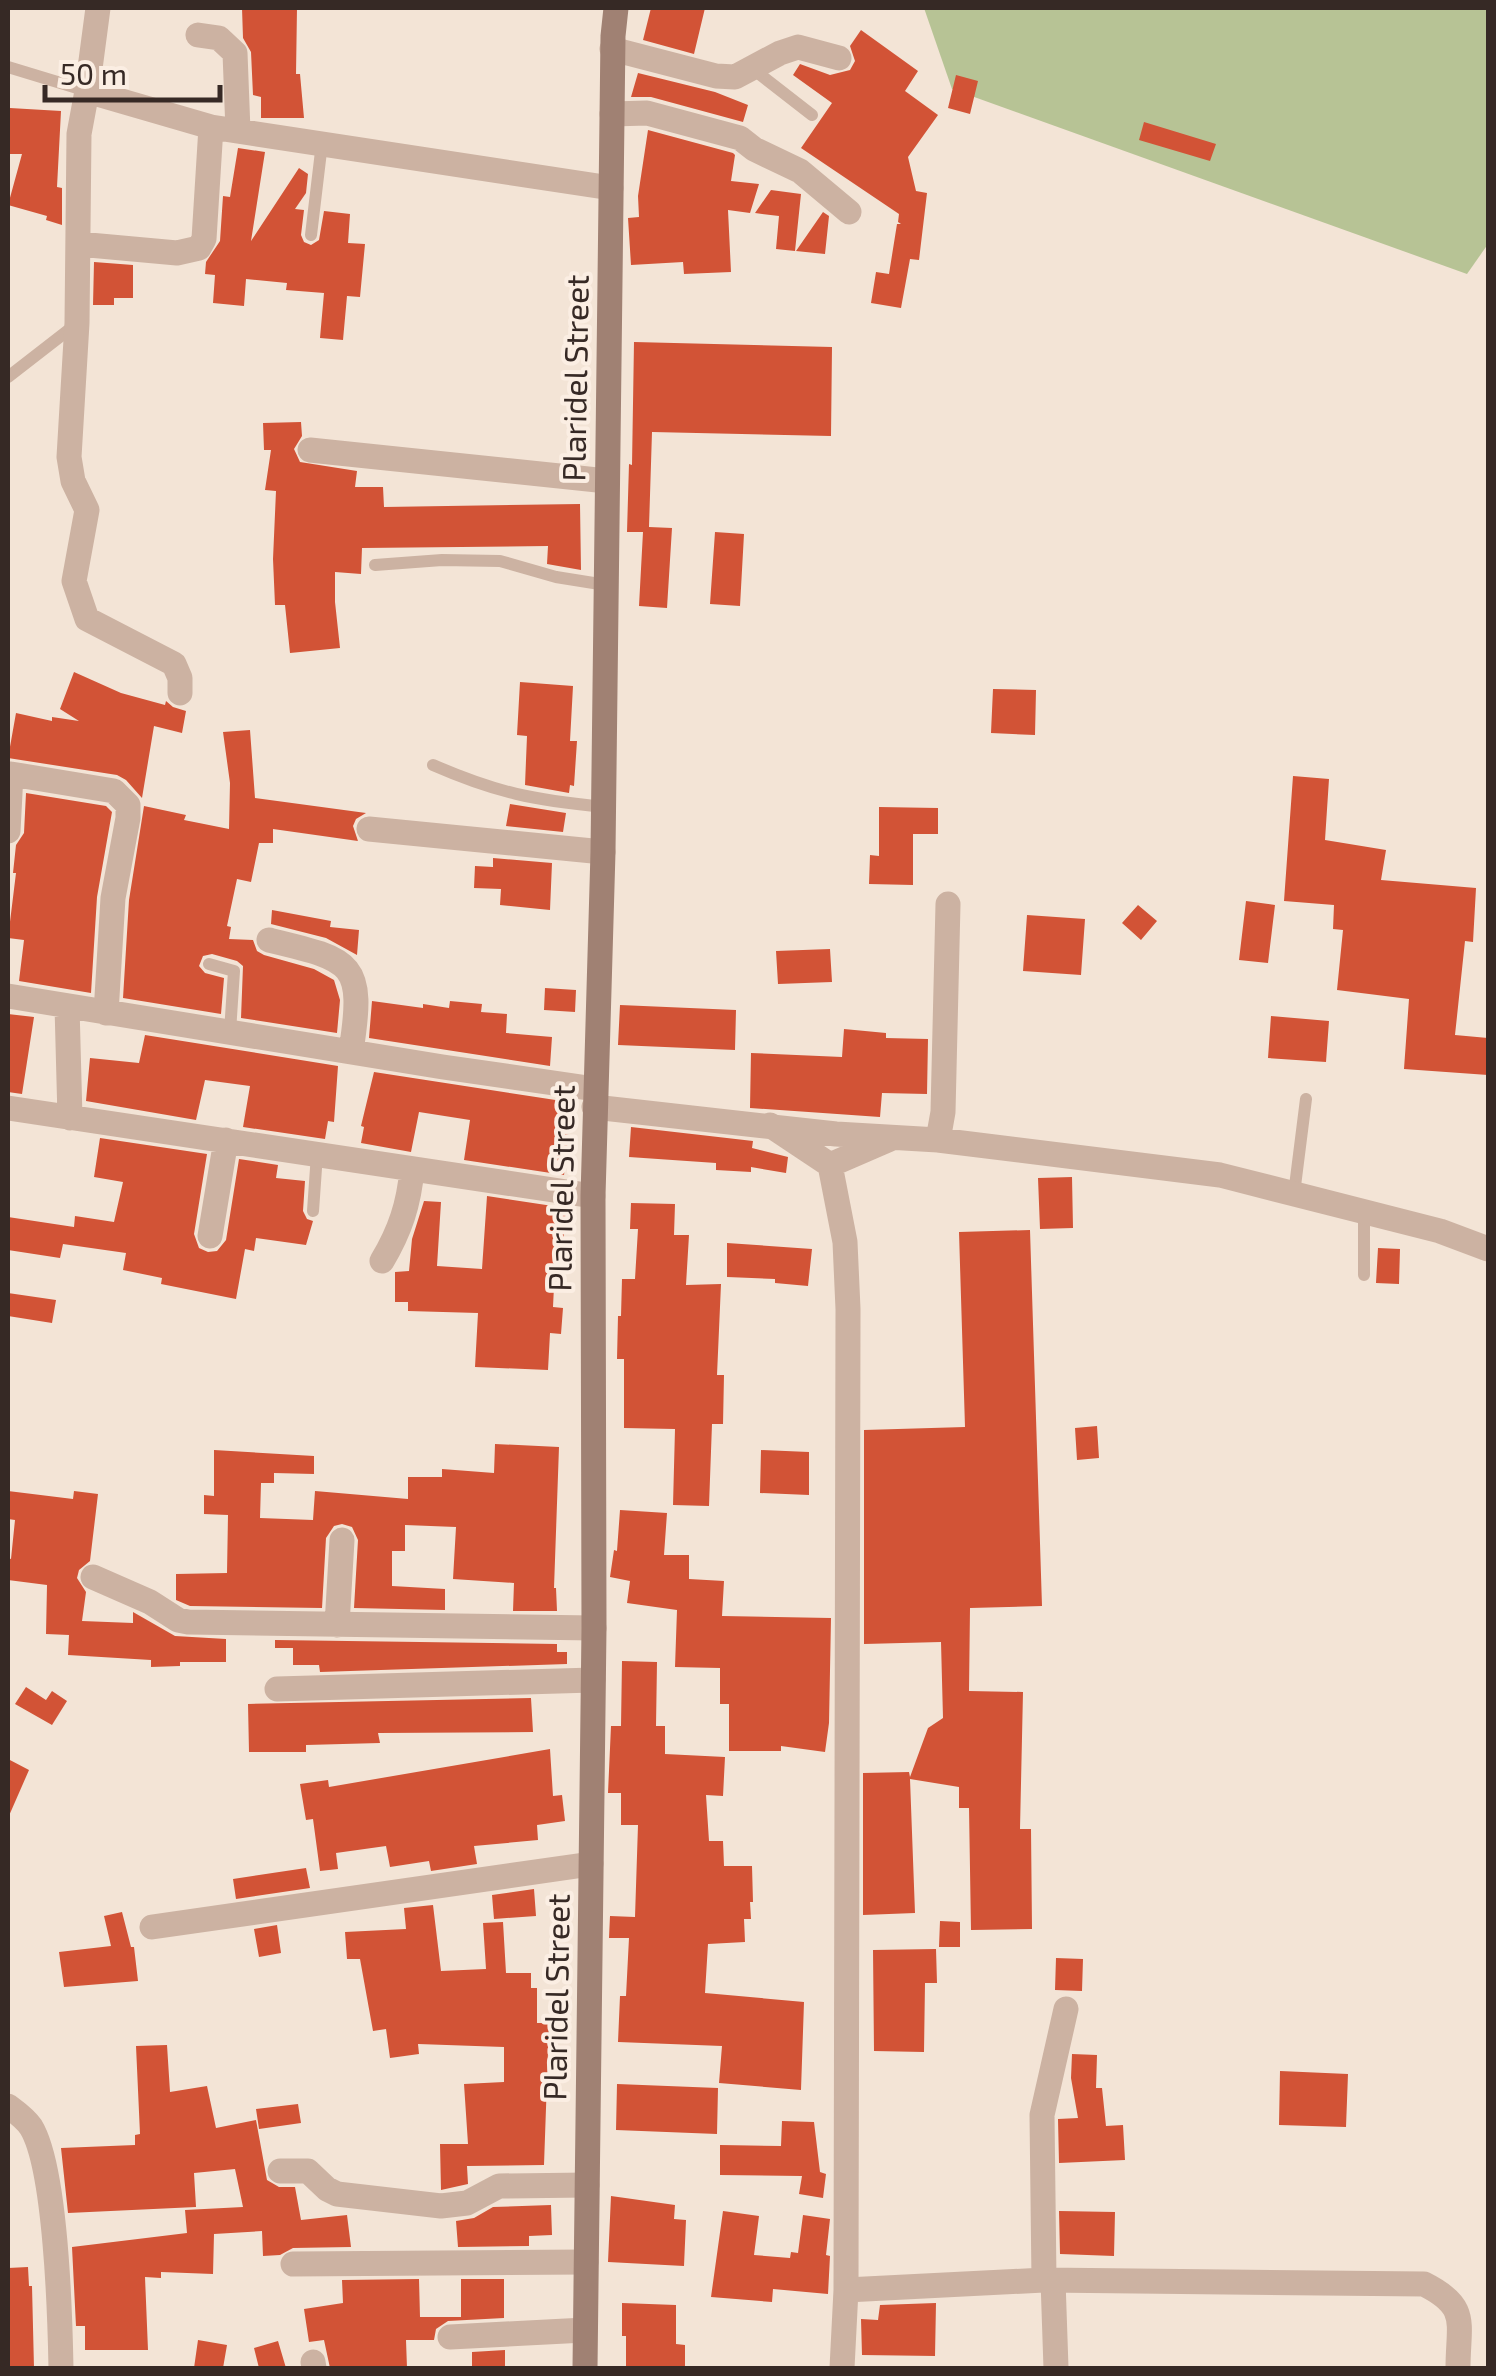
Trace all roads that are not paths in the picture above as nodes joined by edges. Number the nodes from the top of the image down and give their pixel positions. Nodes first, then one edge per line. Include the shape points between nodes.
1 (98, 8) edge
2 (616, 8) edge
3 (198, 34) dead end
4 (612, 49) junction
5 (839, 58) dead end
6 (8, 68) edge
7 (753, 69) junction
8 (87, 91) junction
9 (612, 114) junction
10 (812, 116) dead end
11 (211, 126) junction
12 (238, 131) junction
13 (322, 143) junction
14 (611, 188) junction
15 (849, 212) dead end
16 (311, 235) dead end
17 (78, 244) junction
18 (77, 323) junction
19 (8, 377) edge
20 (310, 450) dead end
21 (607, 482) junction
22 (376, 564) dead end
23 (606, 585) junction
24 (180, 693) dead end
25 (433, 765) dead end
26 (9, 774) edge
27 (604, 807) junction
28 (369, 829) dead end
29 (8, 831) edge
30 (603, 852) junction
31 (948, 904) dead end
32 (269, 940) dead end
33 (209, 964) dead end
34 (8, 996) edge
35 (67, 1006) junction
36 (106, 1013) junction
37 (230, 1032) junction
38 (350, 1050) junction
39 (594, 1098) junction
40 (1306, 1099) dead end
41 (8, 1108) edge
42 (70, 1118) junction
43 (770, 1125) junction
44 (894, 1137) junction
45 (226, 1140) junction
46 (938, 1140) junction
47 (317, 1154) junction
48 (830, 1165) junction
49 (412, 1169) junction
50 (1294, 1194) junction
51 (593, 1196) junction
52 (313, 1211) dead end
53 (1364, 1212) junction
54 (210, 1236) dead end
55 (1488, 1249) edge
56 (382, 1261) dead end
57 (1364, 1275) dead end
58 (342, 1540) dead end
59 (92, 1578) dead end
60 (337, 1625) junction
61 (594, 1628) junction
62 (593, 1680) junction
63 (276, 1689) dead end
64 (591, 1864) junction
65 (152, 1927) dead end
66 (1066, 2009) dead end
67 (8, 2106) edge
68 (280, 2171) dead end
69 (587, 2185) junction
70 (586, 2262) junction
71 (293, 2264) dead end
72 (1048, 2280) junction
73 (846, 2290) junction
74 (586, 2330) junction
75 (450, 2337) dead end
76 (61, 2368) edge
77 (585, 2368) edge
78 (842, 2368) edge
79 (1056, 2368) edge
80 (1458, 2368) edge

1 - 8 street
2 - 4 street, Plaridel Street
3 - 12 street via 220,38 235,53
4 - 7 street via 716,76
4 - 9 street, Plaridel Street
5 - 7 street via 798,47
6 - 8 lane
7 - 10 lane
8 - 11 street
8 - 17 street via 79,134
9 - 14 street, Plaridel Street
9 - 15 street via 647,113 740,138 800,171
11 - 12 street
11 - 17 street via 199,248 177,253
12 - 13 street
13 - 14 street
13 - 16 lane
14 - 21 street, Plaridel Street
17 - 18 street
18 - 19 lane
18 - 24 street via 69,457 87,510 74,581 87,619 174,664
20 - 21 street
21 - 23 street, Plaridel Street
22 - 23 lane via 500,561
23 - 27 street, Plaridel Street
25 - 27 lane via 486,788
26 - 29 street
26 - 36 street via 114,791 128,804 113,898
27 - 30 street, Plaridel Street
28 - 30 street
30 - 39 street, Plaridel Street
31 - 46 street
32 - 38 street via 317,952 350,973 358,990
33 - 37 lane via 234,971
34 - 35 street
35 - 36 street
35 - 42 street
36 - 37 street
37 - 38 street
38 - 39 street
39 - 43 street
39 - 51 street, Plaridel Street
40 - 50 lane
41 - 42 street
42 - 45 street
43 - 44 street
43 - 48 street
44 - 46 street
44 - 48 street
45 - 47 street
45 - 54 street
46 - 50 street via 1220,1175
47 - 49 street
47 - 52 lane
48 - 73 street via 846,1242 848,1309
49 - 51 street
49 - 56 street via 402,1223
50 - 53 street
51 - 61 street, Plaridel Street
53 - 55 street
53 - 57 lane
58 - 60 street
59 - 60 street via 178,1620
60 - 61 street
61 - 62 street, Plaridel Street
62 - 63 street
62 - 64 street, Plaridel Street
64 - 65 street
64 - 69 street, Plaridel Street
66 - 72 street via 1042,2115
67 - 76 street via 32,2129 47,2173
68 - 69 street via 308,2171 338,2194 441,2206 467,2203 499,2186
69 - 70 street, Plaridel Street
70 - 71 street
70 - 74 street, Plaridel Street
72 - 73 street
72 - 79 street
72 - 80 street via 1424,2284 1458,2311
73 - 78 street
74 - 75 street
74 - 77 street, Plaridel Street

